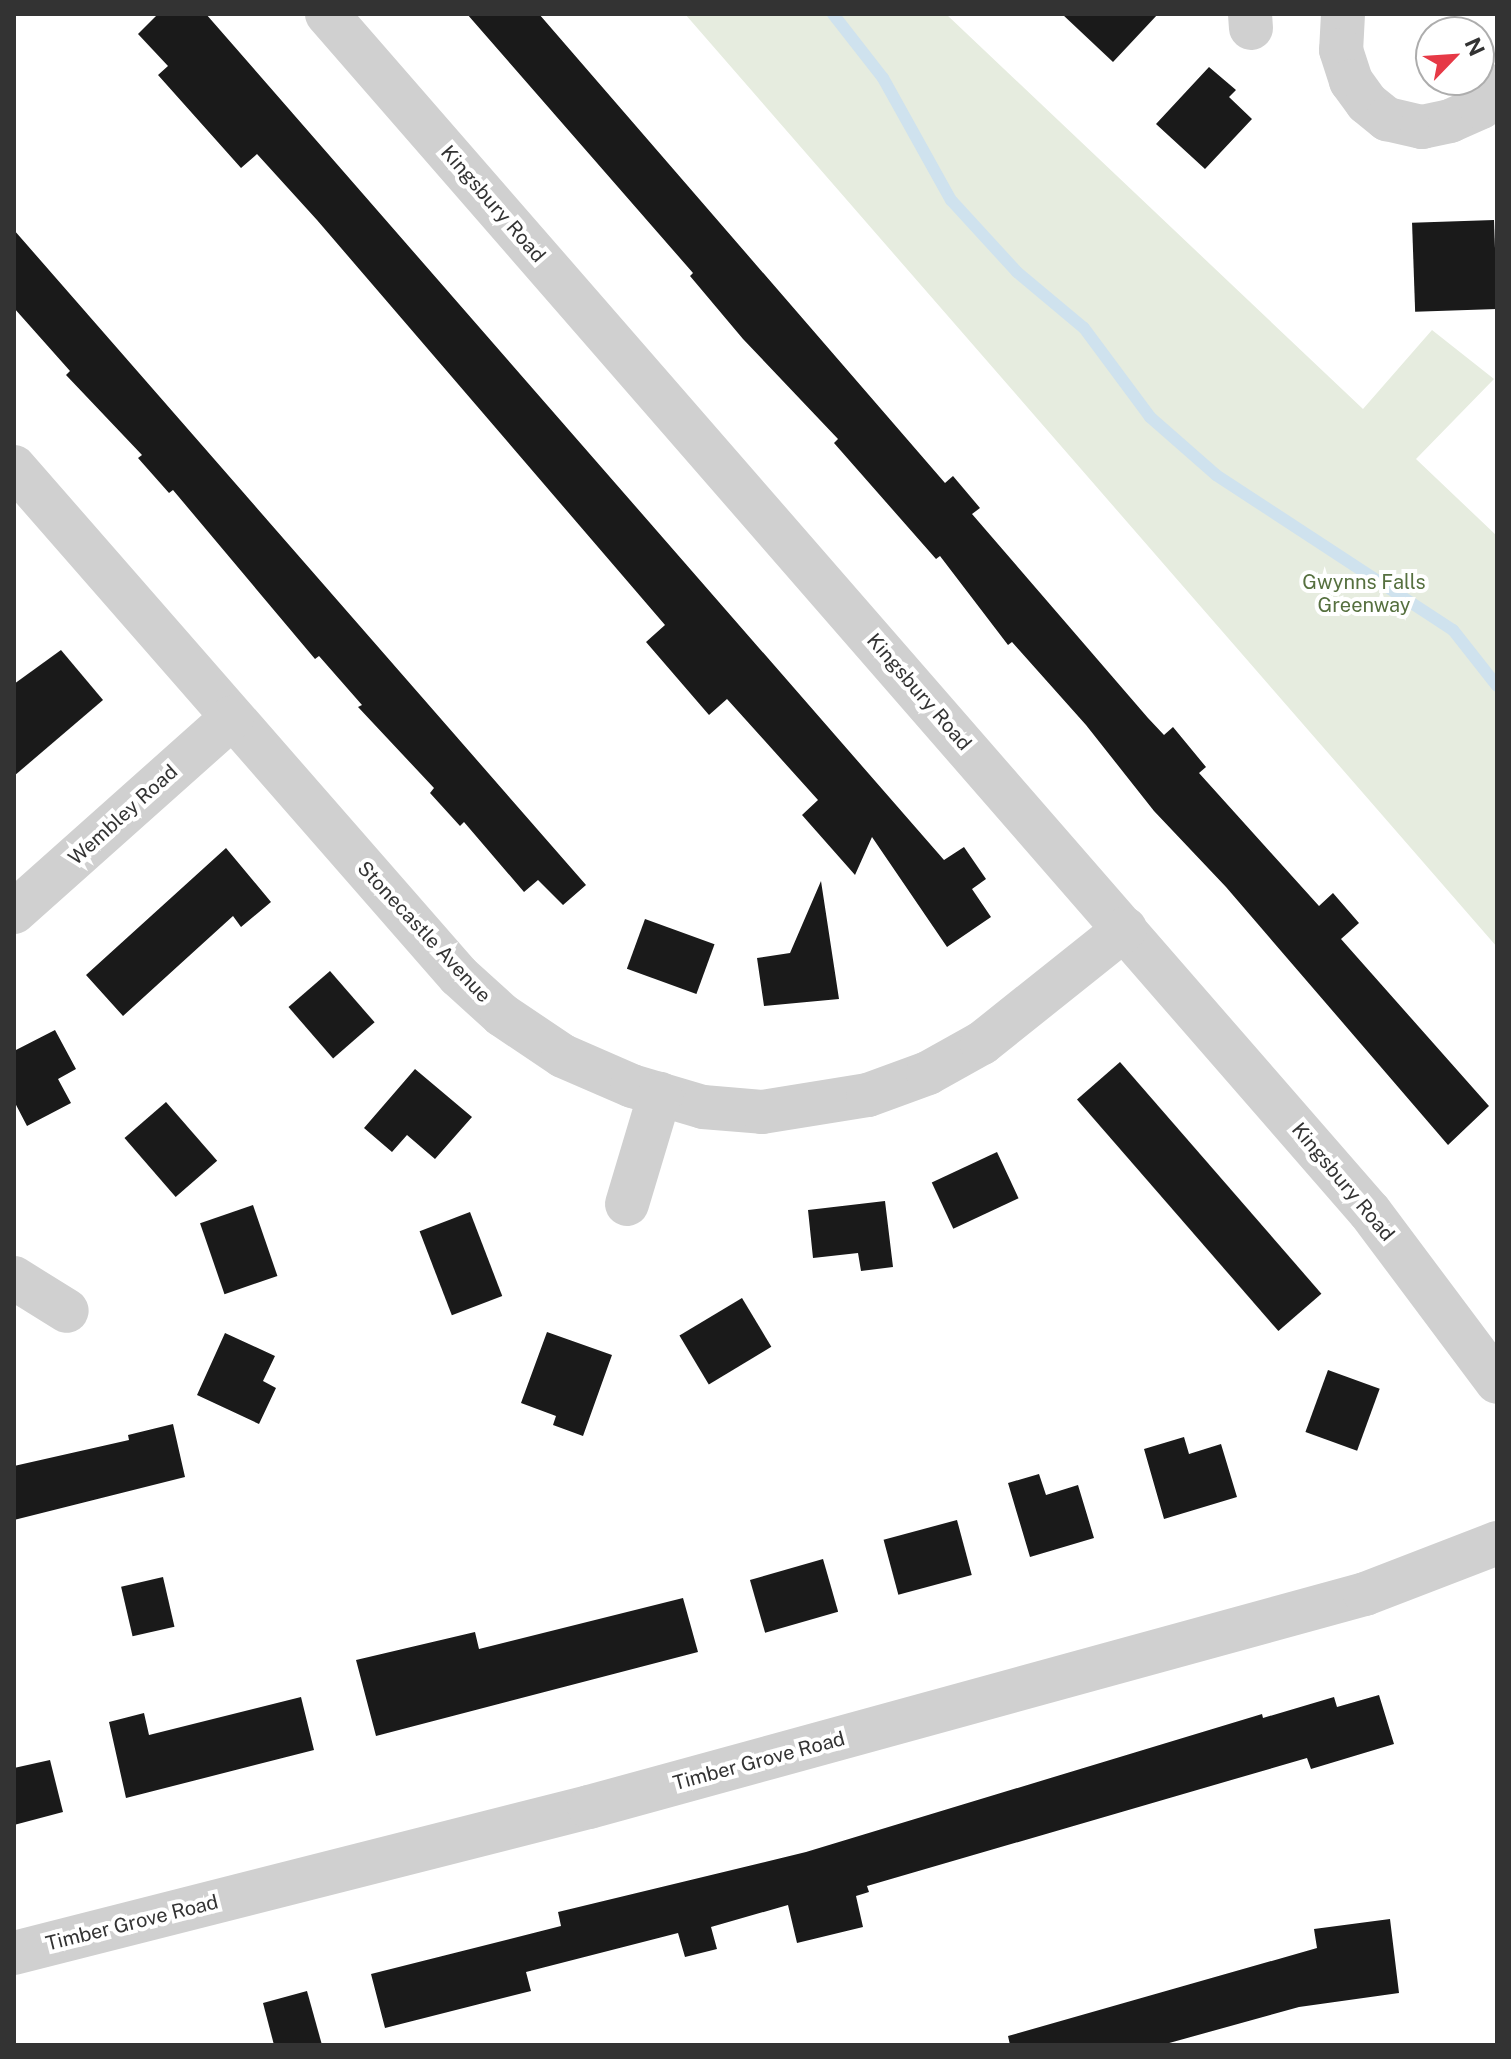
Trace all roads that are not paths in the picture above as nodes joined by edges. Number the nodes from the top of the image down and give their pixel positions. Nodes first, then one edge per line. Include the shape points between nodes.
1 (327, 14) edge
2 (1343, 14) edge
3 (1497, 86) edge
4 (14, 467) edge
5 (232, 718) junction
6 (14, 912) edge
7 (1125, 929) junction
8 (660, 1094) junction
9 (627, 1204) dead end
10 (14, 1278) edge
11 (67, 1311) dead end
12 (1497, 1382) edge
13 (1497, 1543) edge
14 (14, 1953) edge

1 - 7 street, Kingsbury Road
2 - 3 street via 1341,50 1351,81 1387,119 1422,127 1450,121 1481,107
4 - 5 street, Stonecastle Avenue
5 - 6 street, Wembley Road
5 - 8 street, Stonecastle Avenue via 459,976 502,1015 563,1056
7 - 8 street, Stonecastle Avenue via 982,1043 928,1073 868,1095 762,1112 703,1107
7 - 12 street, Kingsbury Road via 1370,1212
8 - 9 street
10 - 11 street
13 - 14 street, Timber Grove Road via 1365,1594 589,1807

